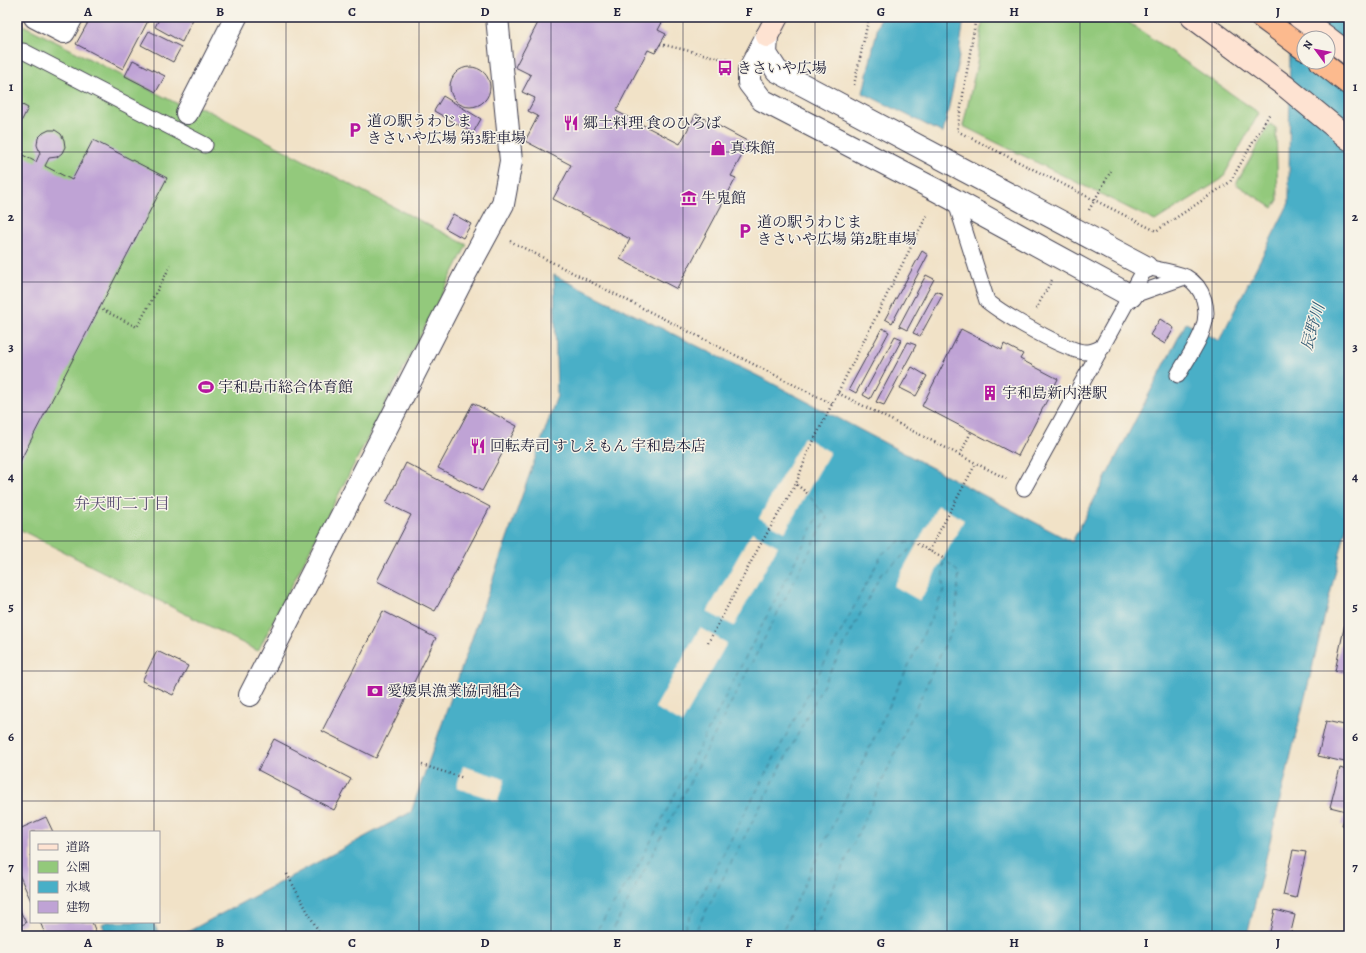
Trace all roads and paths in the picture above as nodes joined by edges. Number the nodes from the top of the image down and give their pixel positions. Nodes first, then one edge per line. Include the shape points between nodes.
1 (35, 17) edge
2 (72, 17) edge
3 (236, 17) edge
4 (497, 17) edge
5 (777, 17) edge
6 (868, 17) edge
7 (976, 17) edge
8 (1192, 17) edge
9 (1261, 17) edge
10 (1299, 17) edge
11 (1317, 30) edge
12 (767, 36) junction
13 (1296, 43) edge
14 (660, 44) dead end
15 (1336, 44) edge
16 (17, 53) edge
17 (1349, 54) edge
18 (731, 61) dead end
19 (1331, 70) edge
20 (1349, 84) edge
21 (847, 108) junction
22 (187, 112) dead end
23 (1270, 113) dead end
24 (1349, 139) edge
25 (205, 145) dead end
26 (954, 200) junction
27 (930, 209) dead end
28 (489, 230) junction
29 (172, 263) dead end
30 (1146, 267) junction
31 (1185, 277) junction
32 (1131, 296) junction
33 (99, 308) dead end
34 (1103, 347) junction
35 (1178, 375) dead end
36 (838, 393) junction
37 (832, 404) junction
38 (971, 432) dead end
39 (960, 455) junction
40 (976, 463) junction
41 (796, 484) junction
42 (1024, 488) joint
43 (808, 493) dead end
44 (916, 544) dead end
45 (929, 551) junction
46 (943, 558) dead end
47 (708, 643) dead end
48 (250, 695) dead end
49 (422, 766) dead end
50 (464, 778) dead end
51 (287, 874) dead end
52 (321, 936) edge

1 - 2 street via 64,32
3 - 22 street
4 - 28 street via 511,161 503,204
5 - 12 street
6 - 21 path
7 - 23 path via 957,131 1156,231 1230,182
8 - 24 street via 1285,86
9 - 13 highway
10 - 11 street
12 - 21 street via 766,54 777,71
12 - 26 street via 749,70 749,82 762,100
14 - 18 path
15 - 17 street
16 - 25 lane via 23,51
19 - 20 highway
21 - 30 street
26 - 32 street
26 - 34 lane via 987,302 1072,350 1088,352
27 - 36 path
28 - 37 path
28 - 48 street
29 - 33 path via 137,327
30 - 31 lane
30 - 32 lane
31 - 32 lane
31 - 35 lane via 1194,284 1205,300 1206,309 1204,328
32 - 34 lane
34 - 42 lane
36 - 37 path
36 - 39 path
37 - 41 path via 808,452
38 - 39 path
39 - 40 path
40 - 42 path
40 - 45 path
41 - 43 path
41 - 47 path
44 - 45 path
45 - 46 path
49 - 50 path
51 - 52 path

